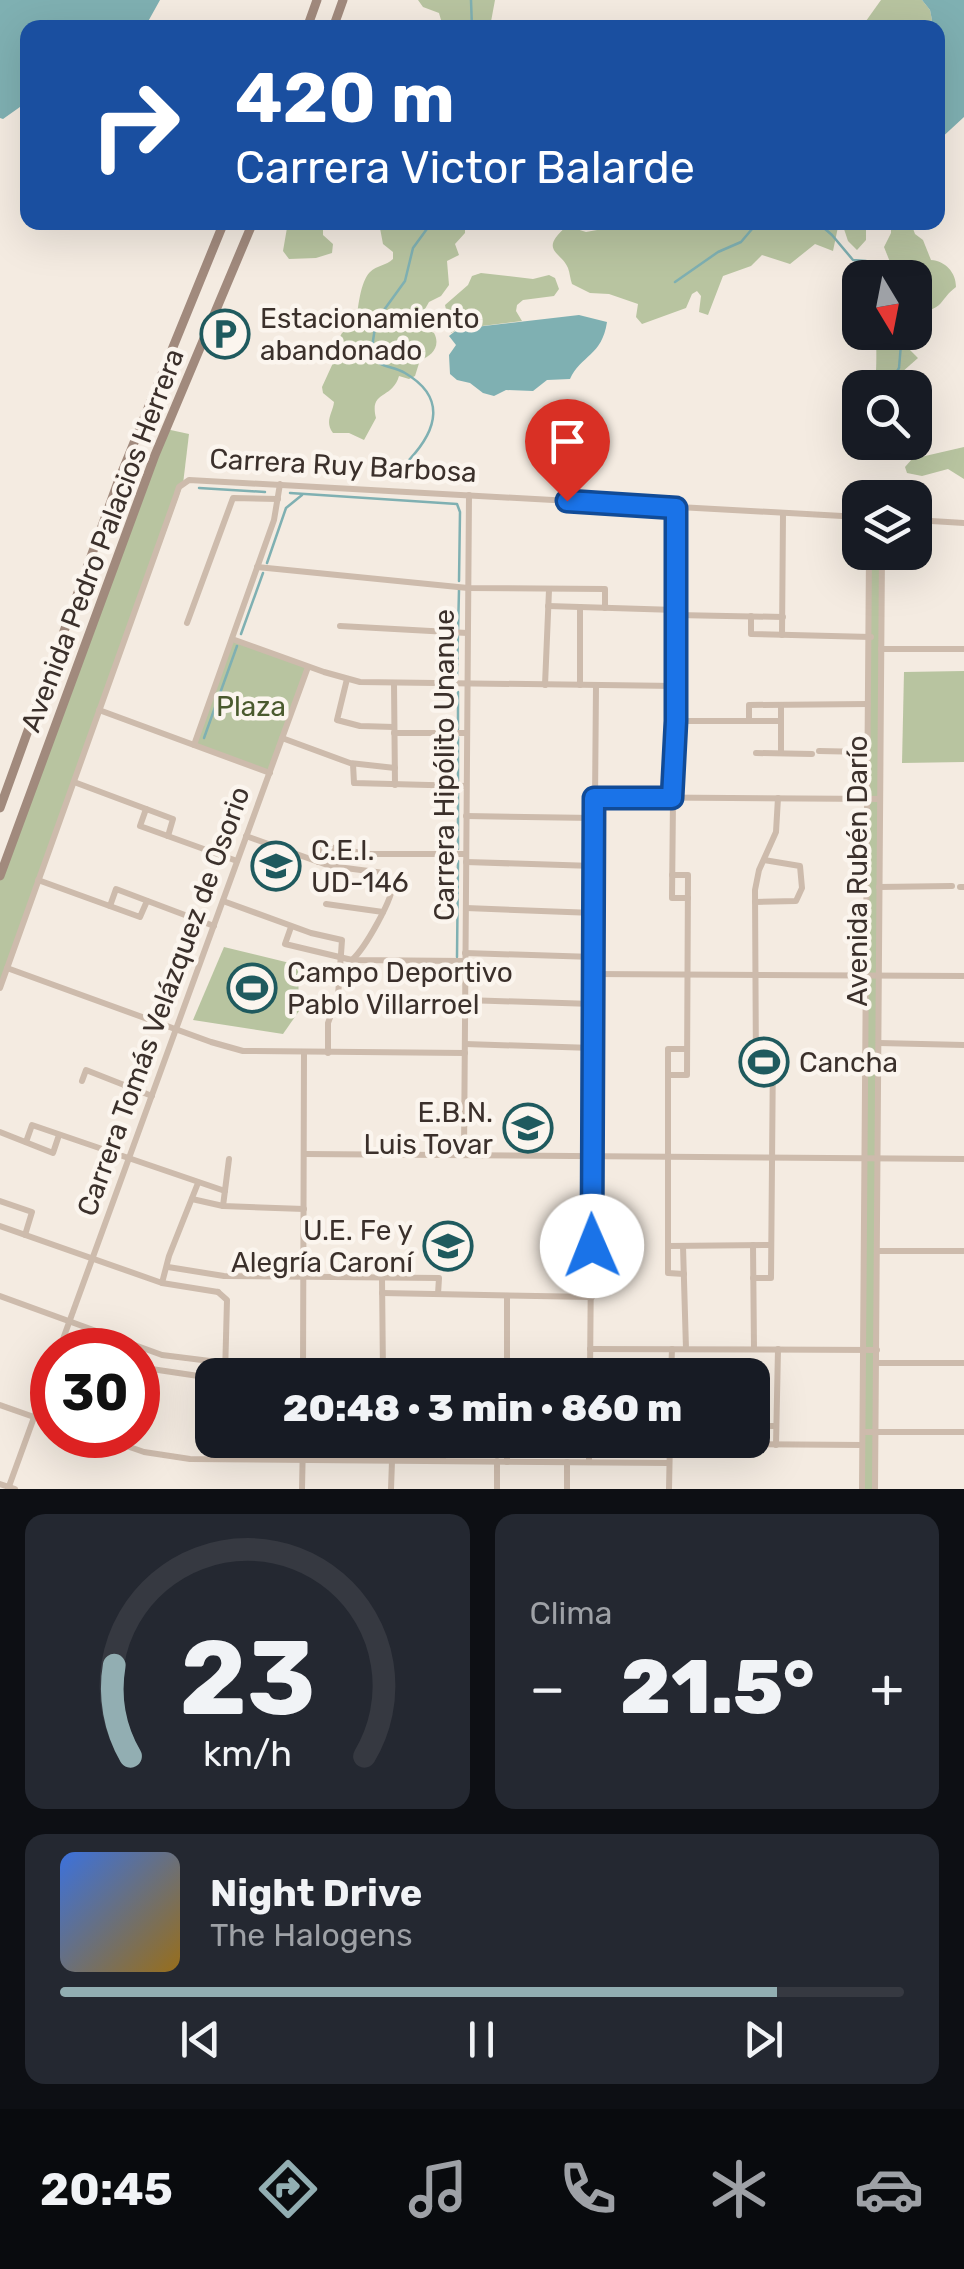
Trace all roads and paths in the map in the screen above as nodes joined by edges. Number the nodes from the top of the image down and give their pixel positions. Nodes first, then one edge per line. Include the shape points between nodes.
1 (221, 230) edge
2 (250, 230) edge
3 (280, 484) junction
4 (468, 495) junction
5 (278, 499) junction
6 (676, 508) junction
7 (783, 514) junction
8 (842, 516) edge
9 (932, 521) edge
10 (964, 523) edge
11 (258, 568) junction
12 (869, 570) edge
13 (882, 570) edge
14 (468, 588) junction
15 (549, 590) junction
16 (548, 606) junction
17 (580, 608) junction
18 (605, 608) junction
19 (676, 613) junction
20 (751, 616) junction
21 (783, 617) junction
22 (187, 623) dead end
23 (340, 626) dead end
24 (461, 632) junction
25 (782, 635) junction
26 (868, 637) junction
27 (882, 638) junction
28 (232, 639) junction
29 (882, 648) junction
30 (964, 649) edge
31 (308, 667) junction
32 (347, 680) junction
33 (394, 683) junction
34 (467, 684) junction
35 (545, 685) junction
36 (580, 685) junction
37 (596, 686) junction
38 (676, 686) junction
39 (868, 704) junction
40 (782, 705) junction
41 (100, 710) junction
42 (676, 721) junction
43 (749, 721) junction
44 (781, 721) junction
45 (394, 730) junction
46 (461, 733) junction
47 (282, 738) junction
48 (194, 744) junction
49 (867, 752) junction
50 (756, 753) dead end
51 (781, 754) junction
52 (353, 764) junction
53 (394, 768) junction
54 (270, 773) junction
55 (74, 782) junction
56 (395, 785) junction
57 (466, 786) junction
58 (594, 798) junction
59 (672, 798) junction
60 (778, 798) junction
61 (867, 799) junction
62 (880, 799) junction
63 (0, 808) edge
64 (146, 809) junction
65 (466, 816) junction
66 (594, 818) junction
67 (168, 836) junction
68 (246, 836) junction
69 (385, 854) junction
70 (466, 858) junction
71 (764, 860) junction
72 (237, 861) junction
73 (318, 862) junction
74 (594, 866) junction
75 (384, 873) junction
76 (672, 875) junction
77 (0, 876) edge
78 (38, 880) junction
79 (880, 887) junction
80 (959, 887) edge
81 (688, 898) junction
82 (146, 900) junction
83 (223, 901) junction
84 (756, 902) junction
85 (326, 904) dead end
86 (110, 906) junction
87 (466, 908) junction
88 (383, 912) junction
89 (594, 912) junction
90 (214, 926) junction
91 (291, 926) junction
92 (465, 957) junction
93 (594, 957) junction
94 (340, 958) junction
95 (352, 960) junction
96 (7, 968) junction
97 (594, 974) junction
98 (688, 974) junction
99 (756, 975) junction
100 (866, 976) junction
101 (879, 976) junction
102 (964, 976) edge
103 (0, 988) edge
104 (465, 1000) junction
105 (593, 1004) junction
106 (176, 1029) junction
107 (878, 1043) junction
108 (964, 1045) edge
109 (593, 1048) junction
110 (465, 1049) junction
111 (687, 1049) junction
112 (756, 1049) junction
113 (304, 1052) junction
114 (328, 1052) junction
115 (669, 1075) junction
116 (773, 1075) junction
117 (82, 1081) dead end
118 (152, 1096) junction
119 (0, 1132) edge
120 (59, 1135) junction
121 (26, 1142) junction
122 (305, 1154) junction
123 (464, 1155) junction
124 (592, 1156) junction
125 (669, 1156) junction
126 (772, 1157) junction
127 (864, 1158) junction
128 (878, 1158) junction
129 (229, 1159) dead end
130 (964, 1159) edge
131 (129, 1160) junction
132 (198, 1183) junction
133 (225, 1191) junction
134 (192, 1199) junction
135 (1, 1204) edge
136 (224, 1206) junction
137 (304, 1209) junction
138 (0, 1226) edge
139 (25, 1235) junction
140 (771, 1245) junction
141 (669, 1246) junction
142 (684, 1246) junction
143 (752, 1246) junction
144 (878, 1251) junction
145 (964, 1251) edge
146 (94, 1258) junction
147 (168, 1266) junction
148 (684, 1274) junction
149 (220, 1276) junction
150 (304, 1276) junction
151 (382, 1278) junction
152 (753, 1278) junction
153 (162, 1283) junction
154 (218, 1292) junction
155 (382, 1293) junction
156 (438, 1294) junction
157 (0, 1296) edge
158 (507, 1296) junction
159 (592, 1297) junction
160 (70, 1321) junction
161 (67, 1328) edge
162 (86, 1328) edge
163 (590, 1349) junction
164 (672, 1349) junction
165 (686, 1349) junction
166 (754, 1350) junction
167 (778, 1350) junction
168 (863, 1350) junction
169 (877, 1350) junction
170 (160, 1354) edge
171 (226, 1358) edge
172 (303, 1358) edge
173 (382, 1358) edge
174 (507, 1358) edge
175 (590, 1358) edge
176 (672, 1358) edge
177 (195, 1360) edge
178 (876, 1363) junction
179 (964, 1363) edge
180 (160, 1370) edge
181 (195, 1375) edge
182 (0, 1405) edge
183 (30, 1414) edge
184 (770, 1426) edge
185 (776, 1426) junction
186 (30, 1430) edge
187 (862, 1432) junction
188 (876, 1432) junction
189 (964, 1432) edge
190 (770, 1445) edge
191 (776, 1445) junction
192 (862, 1445) junction
193 (160, 1454) edge
194 (302, 1458) edge
195 (443, 1458) edge
196 (507, 1458) edge
197 (589, 1458) edge
198 (670, 1458) edge
199 (302, 1461) junction
200 (392, 1461) junction
201 (443, 1462) junction
202 (497, 1462) junction
203 (507, 1462) junction
204 (567, 1462) junction
205 (589, 1462) junction
206 (670, 1463) junction
207 (0, 1484) edge
208 (11, 1488) edge
209 (302, 1489) edge
210 (391, 1489) edge
211 (496, 1489) edge
212 (567, 1489) edge
213 (669, 1489) edge
214 (862, 1489) edge
215 (875, 1489) edge

1 - 63 main road, Avenida Pedro Palacios Herrera via 118,482
2 - 77 main road, Avenida Pedro Palacios Herrera via 155,456
3 - 4 street, Carrera Ruy Barbosa
3 - 5 street
3 - 41 street, Carrera Ruy Barbosa via 200,478 183,484
4 - 6 street, Carrera Ruy Barbosa
4 - 14 street, Carrera Hipólito Unanue
5 - 11 street
5 - 22 street via 232,498
6 - 7 street, Carrera Ruy Barbosa
6 - 19 street
7 - 8 street, Carrera Ruy Barbosa
7 - 21 street
9 - 10 street
11 - 14 street
11 - 28 street
12 - 26 street, Avenida Rubén Darío
13 - 27 street, Avenida Rubén Darío
14 - 15 street
14 - 24 street, Carrera Hipólito Unanue
15 - 16 street
15 - 18 street via 605,589
16 - 17 street
16 - 35 street
17 - 18 street
17 - 36 street
18 - 19 street
19 - 20 street
19 - 38 street
20 - 21 street
20 - 25 street via 751,634
21 - 25 street
23 - 24 street
24 - 34 street, Carrera Hipólito Unanue
25 - 26 street
26 - 27 street
26 - 39 street, Avenida Rubén Darío
27 - 29 street, Avenida Rubén Darío
28 - 31 street
28 - 48 street
29 - 30 street
29 - 62 street, Avenida Rubén Darío
31 - 32 street
31 - 47 street, Carrera Tomás Velázquez de Osorio
32 - 33 street
32 - 45 street via 337,720
33 - 34 street
33 - 45 street
34 - 35 street
34 - 46 street, Carrera Hipólito Unanue
35 - 36 street
36 - 37 street
37 - 38 street
37 - 58 street
38 - 42 street
39 - 40 street
39 - 49 street, Avenida Rubén Darío
40 - 43 street via 749,705
40 - 44 street
41 - 48 street
41 - 55 street
42 - 43 street
42 - 59 street
43 - 44 street
44 - 51 street
45 - 46 street
45 - 53 street
46 - 57 street, Carrera Hipólito Unanue
47 - 52 street
47 - 54 street, Carrera Tomás Velázquez de Osorio
48 - 54 street
49 - 51 street
49 - 61 street, Avenida Rubén Darío
50 - 51 street
52 - 53 street
52 - 56 street via 354,783
53 - 56 street
54 - 68 street, Carrera Tomás Velázquez de Osorio
55 - 64 street
55 - 78 street
56 - 57 street
57 - 65 street, Carrera Hipólito Unanue
58 - 59 street
58 - 66 street
59 - 60 street
59 - 76 street
60 - 61 street
60 - 71 street via 776,832
61 - 62 street
61 - 100 street, Avenida Rubén Darío
62 - 79 street, Avenida Rubén Darío
64 - 67 street via 172,819
64 - 67 street via 140,826
65 - 66 street
65 - 70 street, Carrera Hipólito Unanue
66 - 74 street
67 - 72 street
68 - 72 street, Carrera Tomás Velázquez de Osorio
68 - 73 street
69 - 70 street
69 - 73 street via 323,846
69 - 75 street
70 - 74 street
70 - 87 street, Carrera Hipólito Unanue
71 - 84 street
71 - 84 street via 800,866 802,888 796,901
72 - 83 street, Carrera Tomás Velázquez de Osorio
73 - 75 street
74 - 89 street
75 - 88 street via 393,890
76 - 81 street via 672,898
76 - 81 street via 688,875
78 - 86 street
78 - 96 street
79 - 80 street
79 - 101 street, Avenida Rubén Darío
81 - 98 street
82 - 86 street via 116,889
82 - 86 street via 140,918
82 - 90 street
83 - 90 street, Carrera Tomás Velázquez de Osorio
83 - 91 street
84 - 99 street
85 - 88 street
87 - 89 street
87 - 92 street, Carrera Hipólito Unanue
88 - 95 street
89 - 93 street
90 - 106 street, Carrera Tomás Velázquez de Osorio
91 - 94 street via 342,940
91 - 94 street via 285,944
92 - 93 street
92 - 95 street
92 - 104 street, Carrera Hipólito Unanue
93 - 97 street
94 - 95 street
94 - 114 street
96 - 103 street
96 - 106 street
97 - 98 street
97 - 105 street
98 - 99 street
98 - 111 street
99 - 100 street
99 - 112 street
100 - 101 street
100 - 127 street, Avenida Rubén Darío
101 - 102 street
101 - 107 street, Avenida Rubén Darío
104 - 105 street
104 - 110 street, Carrera Hipólito Unanue
105 - 109 street
106 - 113 street via 243,1050
106 - 118 street, Carrera Tomás Velázquez de Osorio
107 - 108 street
107 - 128 street, Avenida Rubén Darío
109 - 110 street
109 - 124 street
110 - 114 street
110 - 123 street, Carrera Hipólito Unanue
111 - 115 street via 687,1075
111 - 115 street via 668,1048
112 - 116 street via 773,1049
112 - 116 street via 756,1075
113 - 114 street
113 - 122 street
115 - 125 street
116 - 126 street
117 - 118 street via 86,1070
118 - 131 street, Carrera Tomás Velázquez de Osorio
119 - 121 street
120 - 121 street via 32,1125
120 - 121 street via 53,1152
120 - 131 street
122 - 123 street
122 - 137 street
123 - 124 street
124 - 125 street
124 - 159 street
125 - 126 street
125 - 141 street
126 - 127 street
126 - 140 street
127 - 128 street
127 - 168 street, Avenida Rubén Darío
128 - 130 street
128 - 144 street, Avenida Rubén Darío
129 - 133 street
131 - 132 street
131 - 146 street, Carrera Tomás Velázquez de Osorio
132 - 133 street
132 - 134 street
133 - 136 street
134 - 136 street
134 - 147 street
135 - 139 street via 32,1212
136 - 137 street
137 - 150 street
138 - 139 street
139 - 146 street
140 - 143 street
140 - 152 street via 771,1278
141 - 142 street
141 - 148 street via 668,1274
142 - 143 street
142 - 148 street
143 - 152 street
144 - 145 street
144 - 169 street, Avenida Rubén Darío
146 - 153 street
146 - 160 street, Carrera Tomás Velázquez de Osorio
147 - 149 street
147 - 153 street
148 - 165 street
149 - 150 street
149 - 154 street
150 - 151 street
150 - 172 street
151 - 155 street
151 - 156 street via 439,1278
152 - 166 street
153 - 154 street
154 - 171 street via 227,1300
155 - 156 street
155 - 173 street
156 - 158 street
157 - 160 street
158 - 159 street
158 - 174 street
159 - 163 street
160 - 161 street, Carrera Tomás Velázquez de Osorio
160 - 162 street
163 - 164 street
163 - 175 street
164 - 165 street
164 - 176 street
165 - 166 street
166 - 167 street
167 - 168 street
167 - 185 street
168 - 169 street
168 - 187 street, Avenida Rubén Darío
169 - 178 street, Avenida Rubén Darío
170 - 177 street
178 - 179 street
178 - 188 street, Avenida Rubén Darío
180 - 181 street
182 - 183 street
184 - 185 street
185 - 191 street
186 - 208 street
187 - 188 street
187 - 192 street, Avenida Rubén Darío
188 - 189 street
188 - 215 street, Avenida Rubén Darío
190 - 191 street
191 - 192 street
192 - 214 street, Avenida Rubén Darío
193 - 199 street
194 - 199 street
195 - 201 street
196 - 203 street
197 - 205 street
198 - 206 street
199 - 200 street
199 - 209 street
200 - 201 street
200 - 210 street
201 - 202 street
202 - 203 street
202 - 211 street
203 - 204 street
204 - 205 street
204 - 212 street
205 - 206 street
206 - 213 street
207 - 208 street

